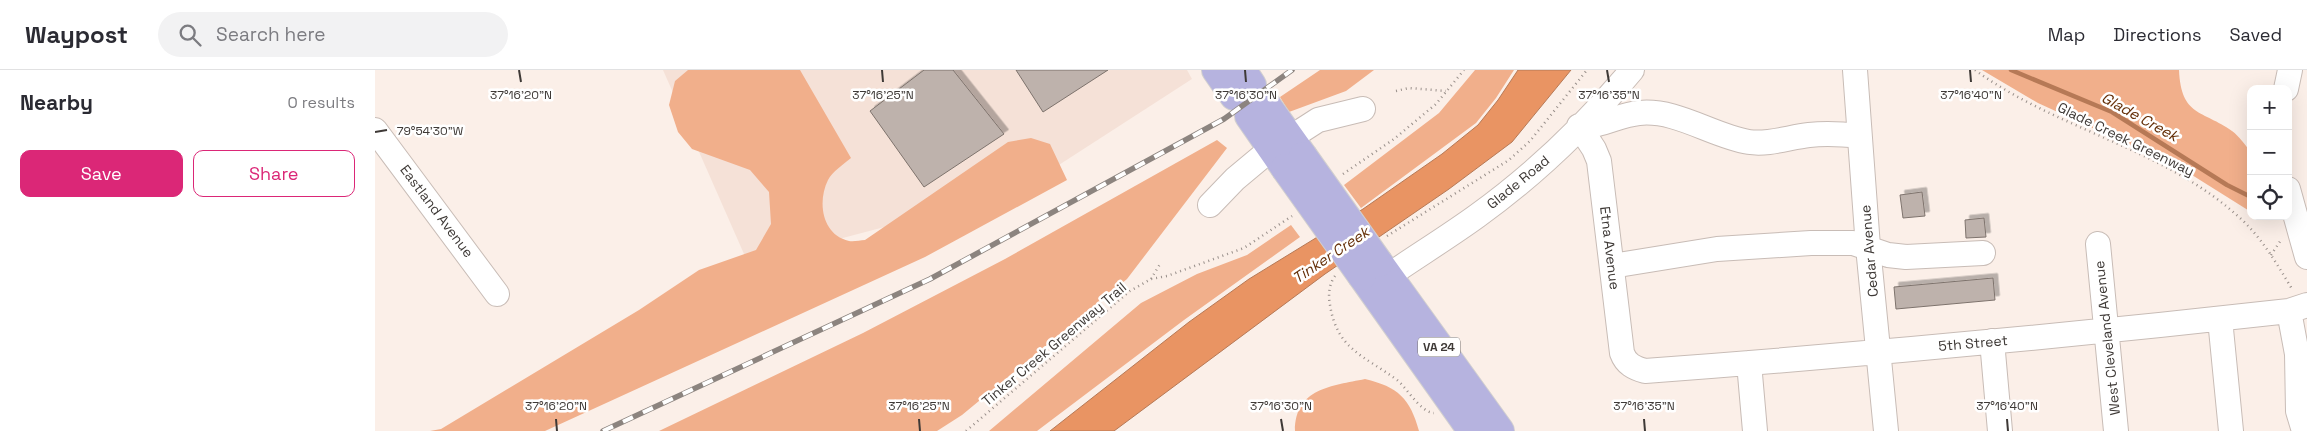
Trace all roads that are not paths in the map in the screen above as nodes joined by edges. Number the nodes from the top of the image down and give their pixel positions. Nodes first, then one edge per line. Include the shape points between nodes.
1 (1216, 70) edge
2 (1632, 70) edge
3 (1855, 70) edge
4 (2290, 70) edge
5 (2287, 85) edge
6 (1249, 94) edge
7 (1363, 109) dead end
8 (1579, 126) junction
9 (375, 130) edge
10 (1859, 136) junction
11 (1287, 153) junction
12 (1210, 205) dead end
13 (2290, 220) edge
14 (2098, 244) dead end
15 (1867, 247) junction
16 (1983, 253) dead end
17 (2307, 257) edge
18 (1612, 266) junction
19 (1376, 272) junction
20 (497, 294) dead end
21 (2296, 302) edge
22 (2220, 319) junction
23 (2106, 330) junction
24 (1992, 341) junction
25 (1878, 351) junction
26 (1749, 363) junction
27 (1637, 369) joint
28 (1472, 431) edge
29 (1500, 431) edge
30 (1755, 431) edge
31 (1886, 431) edge
32 (2000, 431) edge
33 (2116, 431) edge
34 (2231, 431) edge
35 (2304, 431) edge

1 - 6 main road, VA 24
2 - 8 street, Glade Road
3 - 10 street, Cedar Avenue
4 - 5 street
6 - 11 main road, VA 24
7 - 11 street via 1318,120
8 - 10 street via 1598,125 1639,113 1674,117 1751,142 1835,133
8 - 18 street, Etna Avenue via 1599,161
8 - 19 street, Glade Road via 1555,152 1477,216
9 - 20 street, Eastland Avenue
10 - 15 street, Cedar Avenue
11 - 12 street via 1235,179
11 - 19 main road, VA 24, bridge
13 - 17 street via 2291,233
14 - 23 street, West Cleveland Avenue
15 - 16 street via 1906,257
15 - 18 street via 1853,243 1717,248
15 - 25 street, Cedar Avenue
18 - 27 street, Etna Avenue via 1622,353
19 - 28 main road, VA 24
19 - 29 main road, VA 24
21 - 22 street, 5th Street
21 - 35 street via 2298,411
22 - 23 street, 5th Street
22 - 34 street
23 - 24 street, 5th Street
23 - 33 street, West Cleveland Avenue
24 - 25 street, 5th Street
24 - 32 street
25 - 26 street, 5th Street
25 - 31 street, Cedar Avenue
26 - 27 street, 5th Street
26 - 30 street

